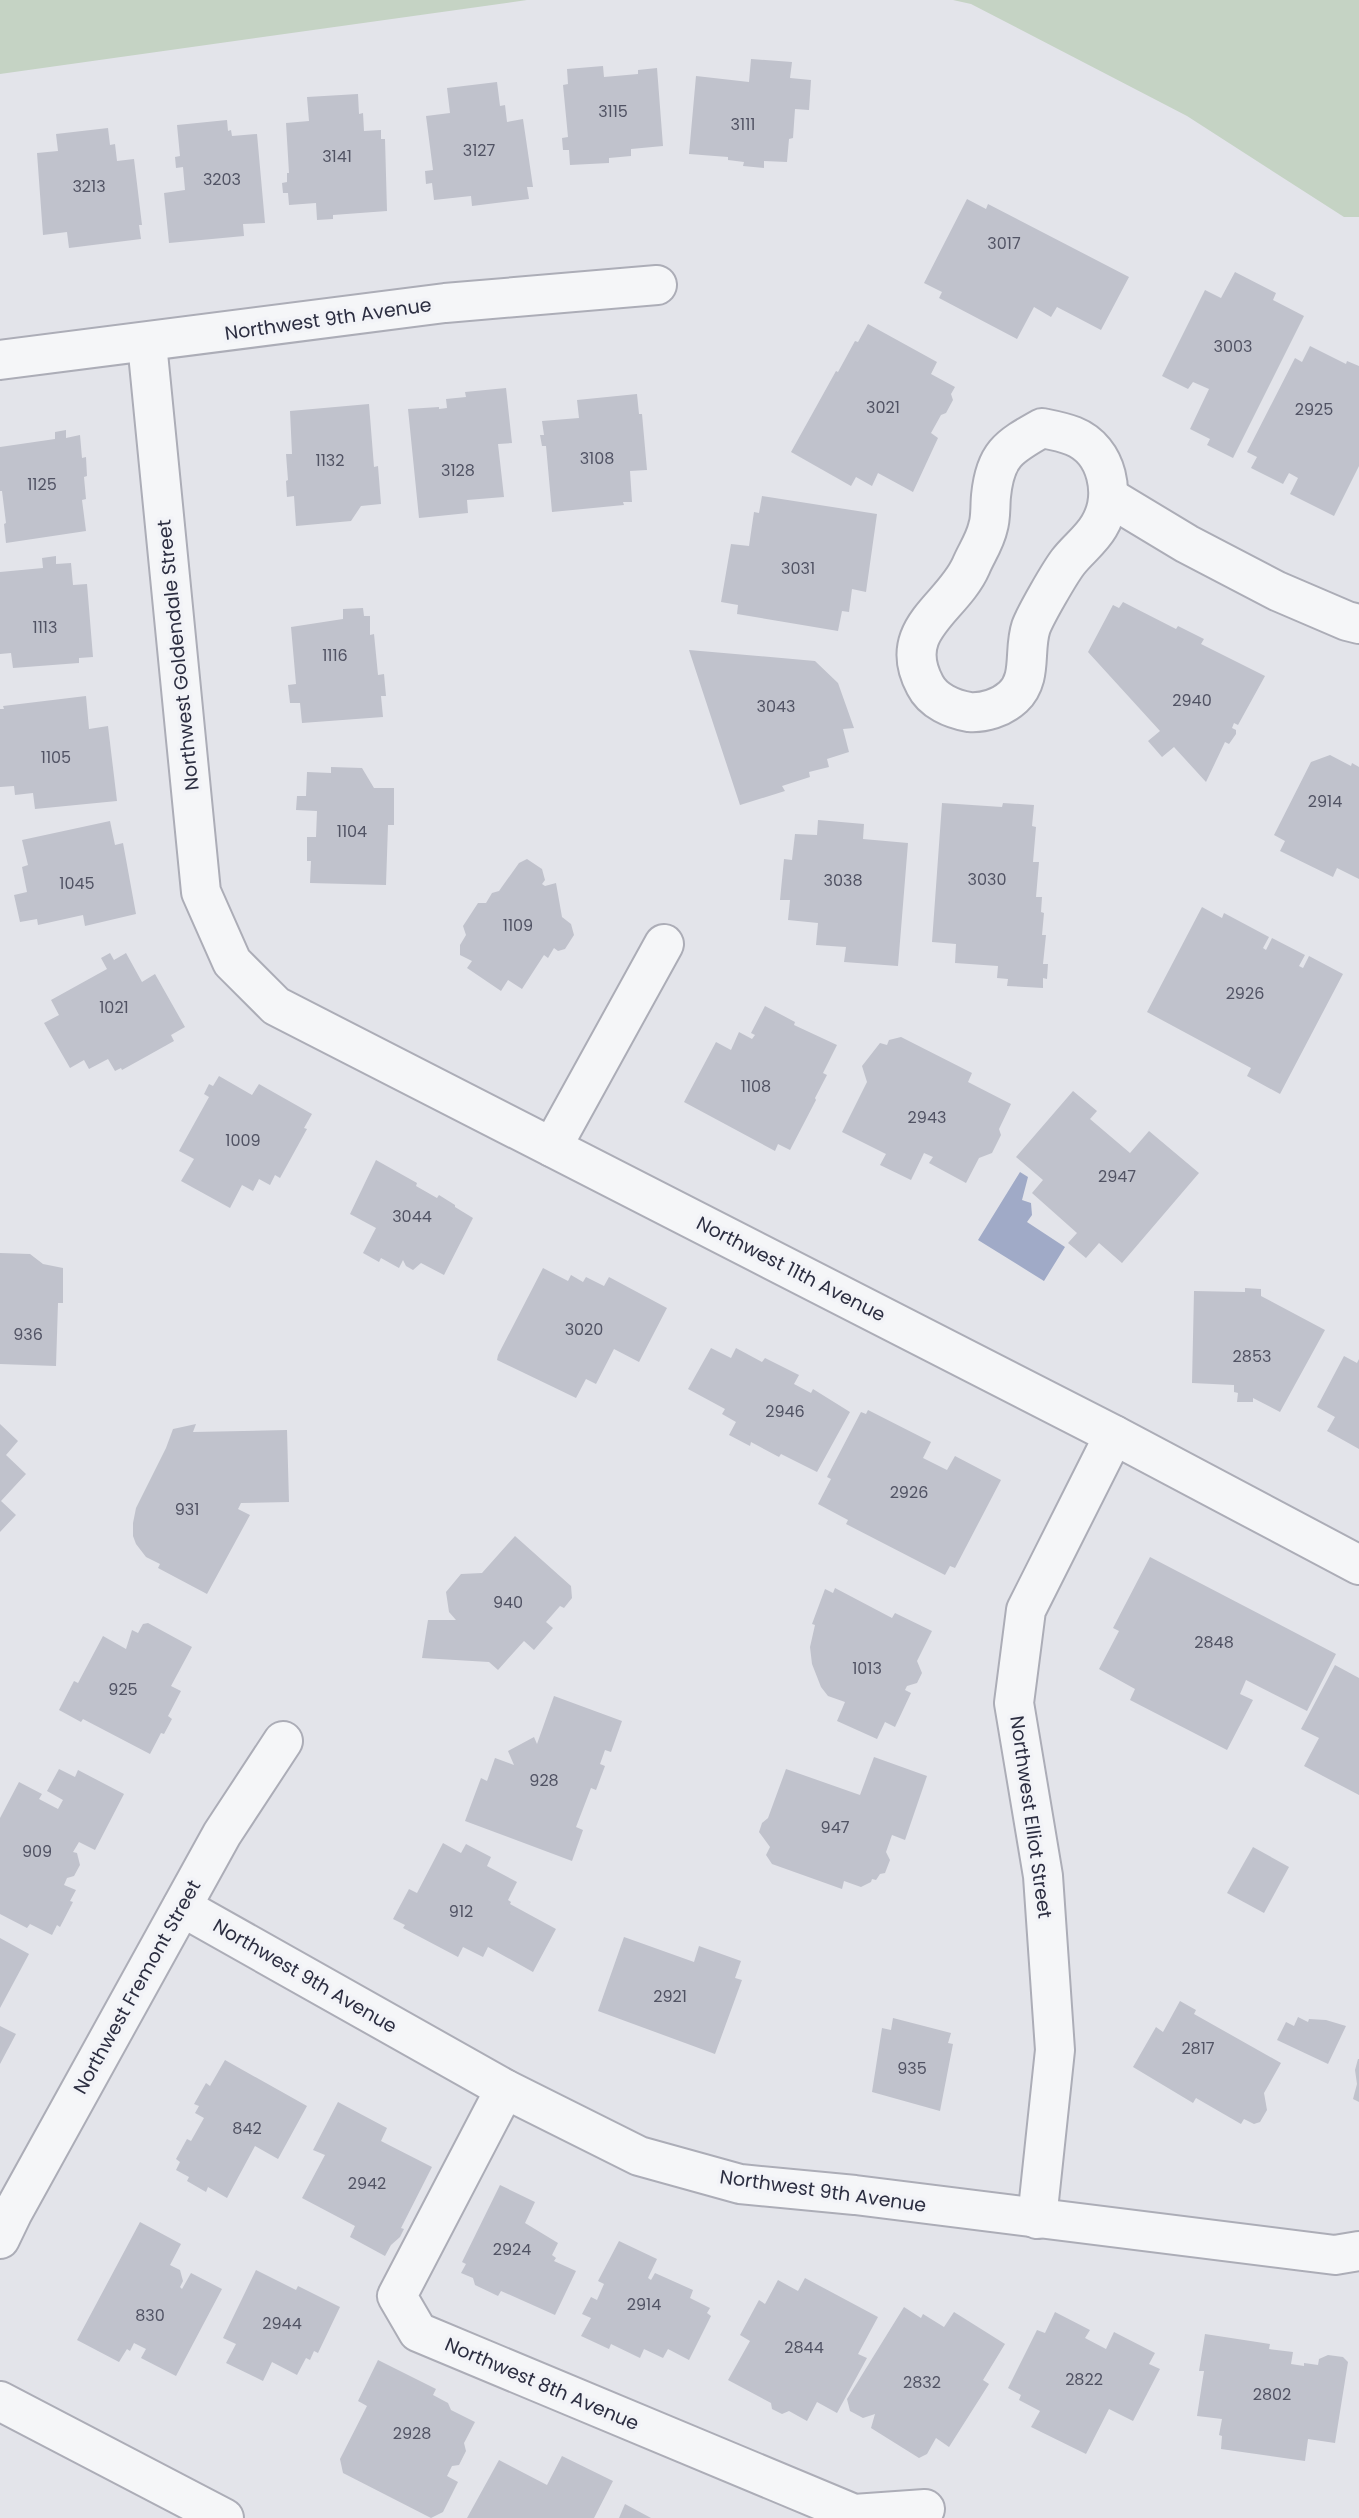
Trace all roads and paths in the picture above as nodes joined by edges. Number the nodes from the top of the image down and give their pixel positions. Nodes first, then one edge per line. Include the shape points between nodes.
1 (657, 285) dead end
2 (147, 343) junction
3 (0, 360) edge
4 (1109, 497) junction
5 (1359, 624) edge
6 (664, 944) dead end
7 (232, 962) joint
8 (552, 1147) junction
9 (1114, 1434) junction
10 (1359, 1564) edge
11 (283, 1741) dead end
12 (182, 1907) junction
13 (505, 2089) junction
14 (1037, 2220) junction
15 (0, 2239) edge
16 (1359, 2251) edge
17 (0, 2401) edge
18 (925, 2509) dead end
19 (224, 2518) edge

1 - 2 street, Northwest 9th Avenue via 445,303
2 - 3 street, Northwest 9th Avenue
2 - 7 street, Northwest Goldendale Street via 201,892
4 - 4 street via 1107,475 1096,454 1075,436 1042,428 1002,456 993,479 988,528 966,577 931,617 916,652 926,689 941,703 977,713 1013,697 1025,682 1031,628 1067,563 1099,526
4 - 5 street via 1277,591
6 - 8 street
7 - 8 street, Northwest 11th Avenue via 276,1006
8 - 9 street, Northwest 11th Avenue
9 - 10 street, Northwest 11th Avenue
9 - 14 street, Northwest Elliot Street via 1026,1610 1014,1703 1043,1876 1055,2050
11 - 12 street, Northwest Fremont Street via 222,1834
12 - 13 street, Northwest 9th Avenue
12 - 15 street, Northwest Fremont Street
13 - 14 street, Northwest 9th Avenue via 639,2156 740,2184
13 - 18 street, Northwest 8th Avenue via 397,2296 418,2332 854,2514
14 - 16 street, Northwest 9th Avenue via 1335,2255
17 - 19 street

